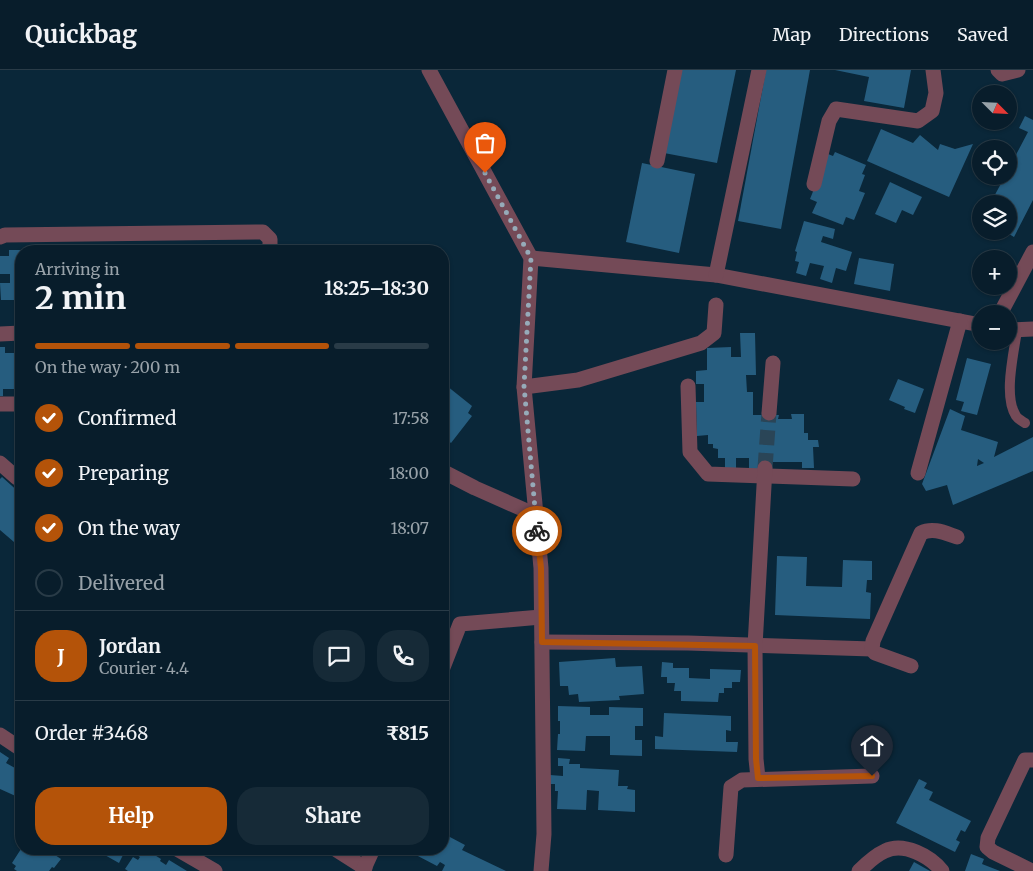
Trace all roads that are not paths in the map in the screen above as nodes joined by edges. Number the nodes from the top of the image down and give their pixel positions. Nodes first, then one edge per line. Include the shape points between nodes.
1 (429, 70) edge
2 (675, 70) edge
3 (759, 70) edge
4 (933, 70) edge
5 (998, 70) edge
6 (1018, 70) edge
7 (656, 161) dead end
8 (814, 184) dead end
9 (0, 237) edge
10 (270, 245) edge
11 (1033, 252) edge
12 (531, 258) junction
13 (716, 275) junction
14 (716, 305) dead end
15 (1005, 305) edge
16 (960, 321) junction
17 (972, 323) edge
18 (1033, 329) edge
19 (1017, 330) edge
20 (15, 333) edge
21 (0, 334) edge
22 (1012, 350) edge
23 (773, 363) dead end
24 (524, 386) junction
25 (688, 386) dead end
26 (0, 404) edge
27 (15, 404) edge
28 (769, 413) tunnel mouth
29 (1025, 423) dead end
30 (0, 463) edge
31 (765, 472) junction
32 (918, 473) dead end
33 (449, 475) edge
34 (15, 476) edge
35 (853, 479) dead end
36 (536, 515) junction
37 (957, 537) dead end
38 (541, 617) junction
39 (542, 642) junction
40 (755, 646) junction
41 (872, 649) junction
42 (449, 652) edge
43 (911, 666) dead end
44 (0, 735) edge
45 (15, 746) edge
46 (1033, 760) edge
47 (872, 776) dead end
48 (758, 778) junction
49 (187, 855) edge
50 (344, 855) edge
51 (370, 855) edge
52 (726, 855) dead end
53 (364, 869) edge
54 (215, 871) edge
55 (541, 871) edge
56 (860, 871) edge
57 (942, 871) edge
58 (1032, 871) edge

1 - 12 street
2 - 7 street
3 - 13 street
4 - 8 street via 936,93 932,111 918,121 836,110 829,121
5 - 6 street via 1002,74
9 - 10 street via 263,232 270,239
11 - 15 street
12 - 13 street
12 - 24 street
13 - 16 street
14 - 24 street via 714,334 702,343 578,380
16 - 17 street
16 - 32 street
18 - 19 street
20 - 21 street
22 - 29 lane via 1012,406 1016,418
23 - 28 street
24 - 36 street
25 - 31 street via 690,452 696,461 708,474
26 - 27 street
30 - 34 street
31 - 35 street
31 - 40 street
33 - 36 street
36 - 38 street
37 - 41 street via 928,529 921,533
38 - 39 street
38 - 42 street via 460,624
39 - 40 street
39 - 55 street via 544,834
40 - 41 street
40 - 48 street
41 - 43 street
44 - 45 street
46 - 58 street via 1025,760 988,838 988,847 993,852
47 - 48 street
48 - 52 street via 742,780 731,788
49 - 54 street
50 - 53 street
51 - 53 street
56 - 57 street via 886,850 903,848 920,854

